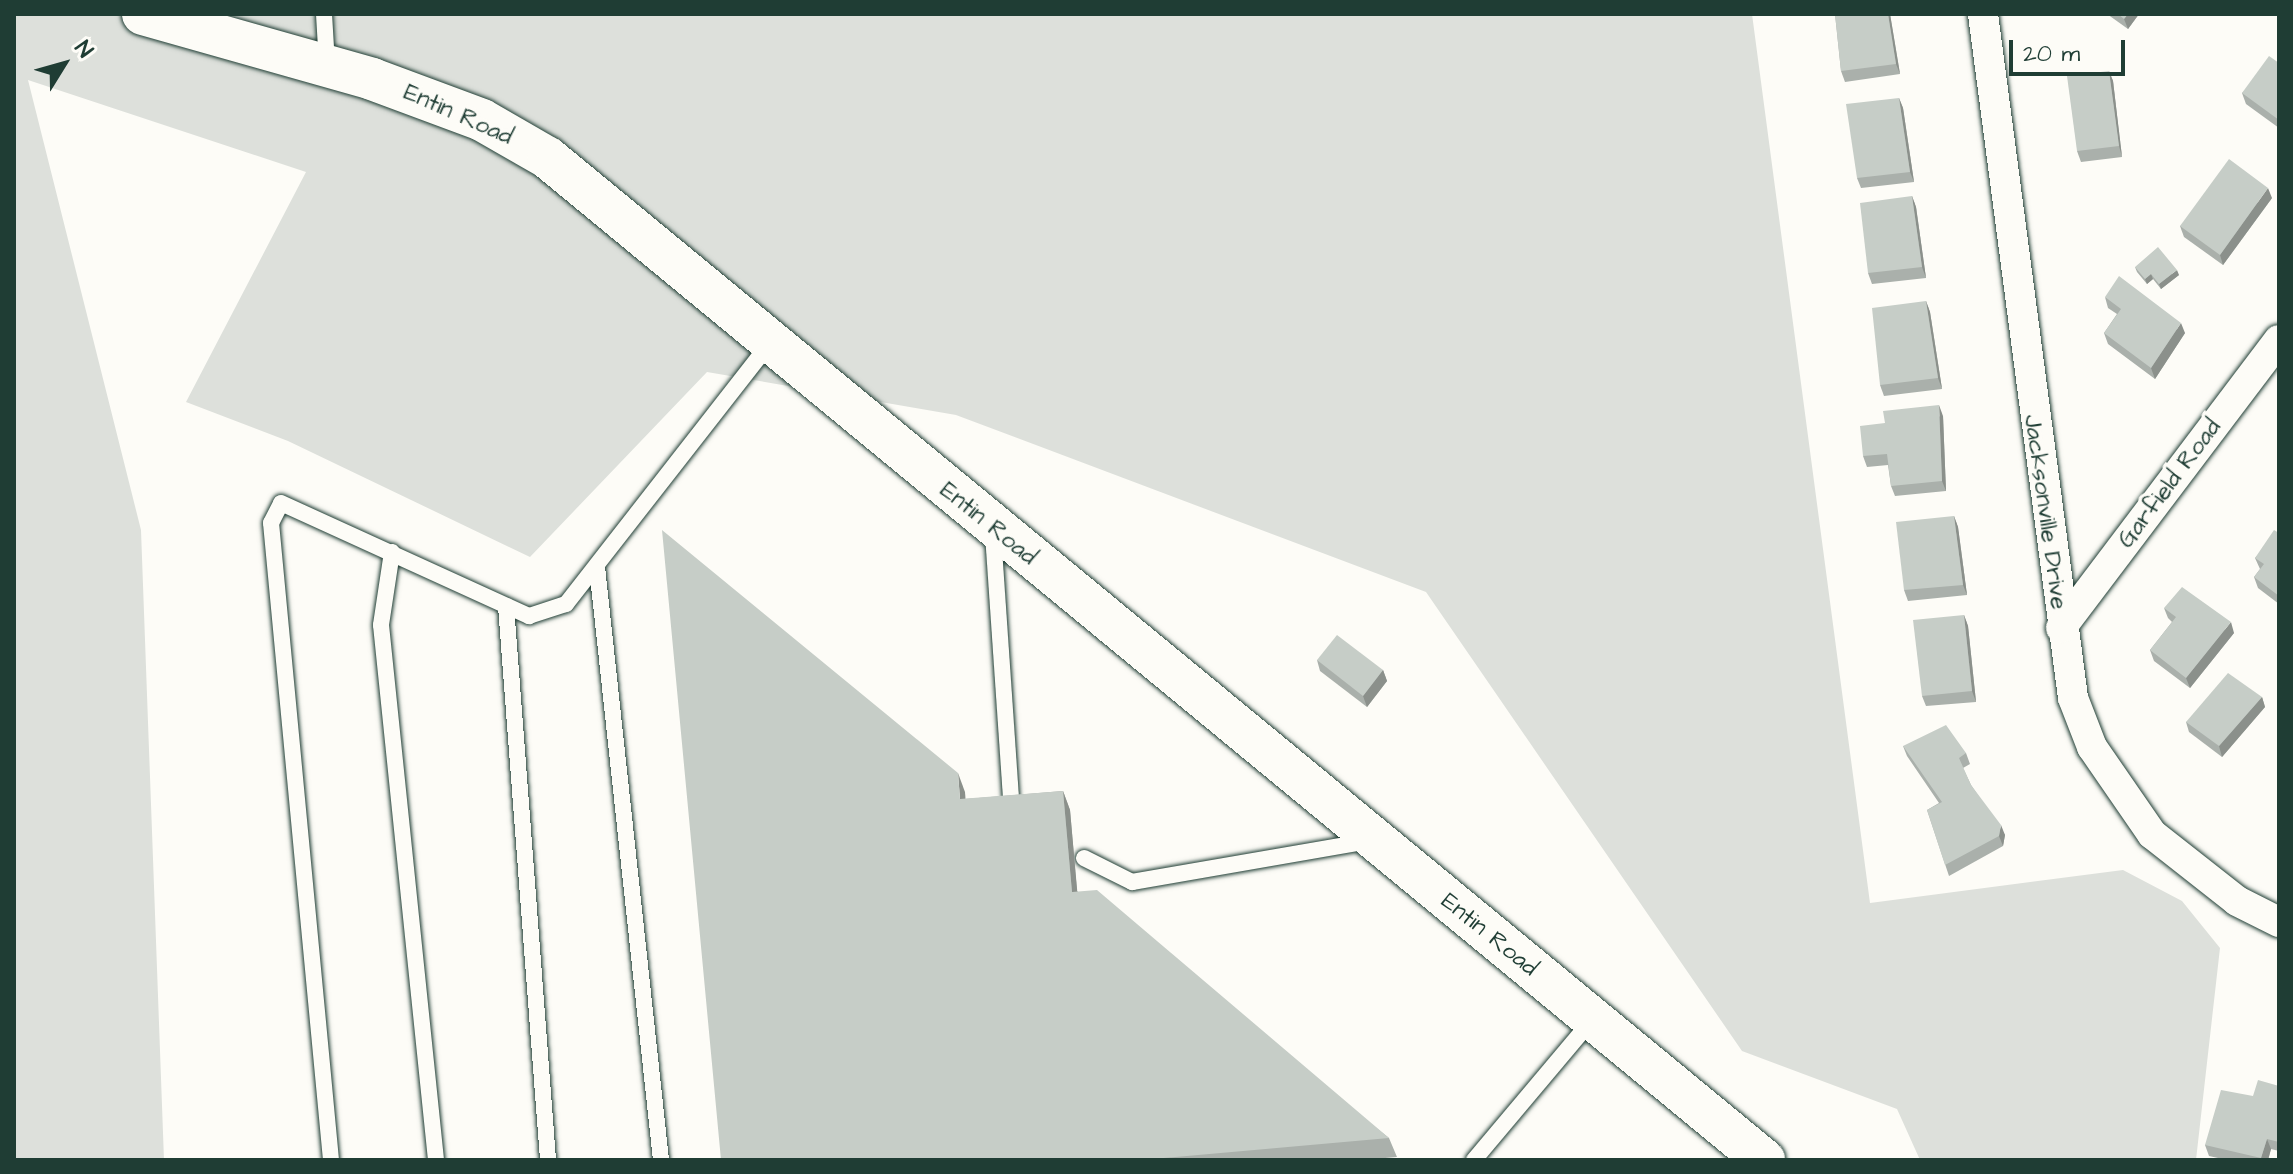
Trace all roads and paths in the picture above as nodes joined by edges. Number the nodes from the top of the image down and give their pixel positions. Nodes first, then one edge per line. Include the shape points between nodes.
1 (143, 14) edge
2 (324, 14) edge
3 (1983, 14) edge
4 (327, 67) junction
5 (2279, 340) edge
6 (772, 341) junction
7 (993, 529) junction
8 (392, 552) junction
9 (597, 567) junction
10 (506, 606) junction
11 (2061, 628) junction
12 (1012, 813) edge
13 (1373, 840) junction
14 (1084, 858) dead end
15 (2279, 922) edge
16 (1592, 1020) junction
17 (331, 1160) edge
18 (436, 1160) edge
19 (548, 1160) edge
20 (661, 1160) edge
21 (1474, 1160) edge
22 (1764, 1160) edge

1 - 4 street, Entin Road
2 - 4 lane
3 - 11 street, Jacksonville Drive
4 - 6 street, Entin Road via 482,120 548,158
5 - 11 street, Garfield Road
6 - 7 street, Entin Road
6 - 9 lane
7 - 12 lane
7 - 13 street, Entin Road
8 - 10 lane
8 - 17 lane via 281,503 271,523
8 - 18 lane via 381,625
9 - 10 lane via 566,604 529,616
9 - 20 lane
10 - 19 lane
11 - 15 street, Jacksonville Drive via 2073,698 2118,793 2196,871
13 - 14 lane via 1132,882
13 - 16 street, Entin Road
16 - 21 lane
16 - 22 street, Entin Road

